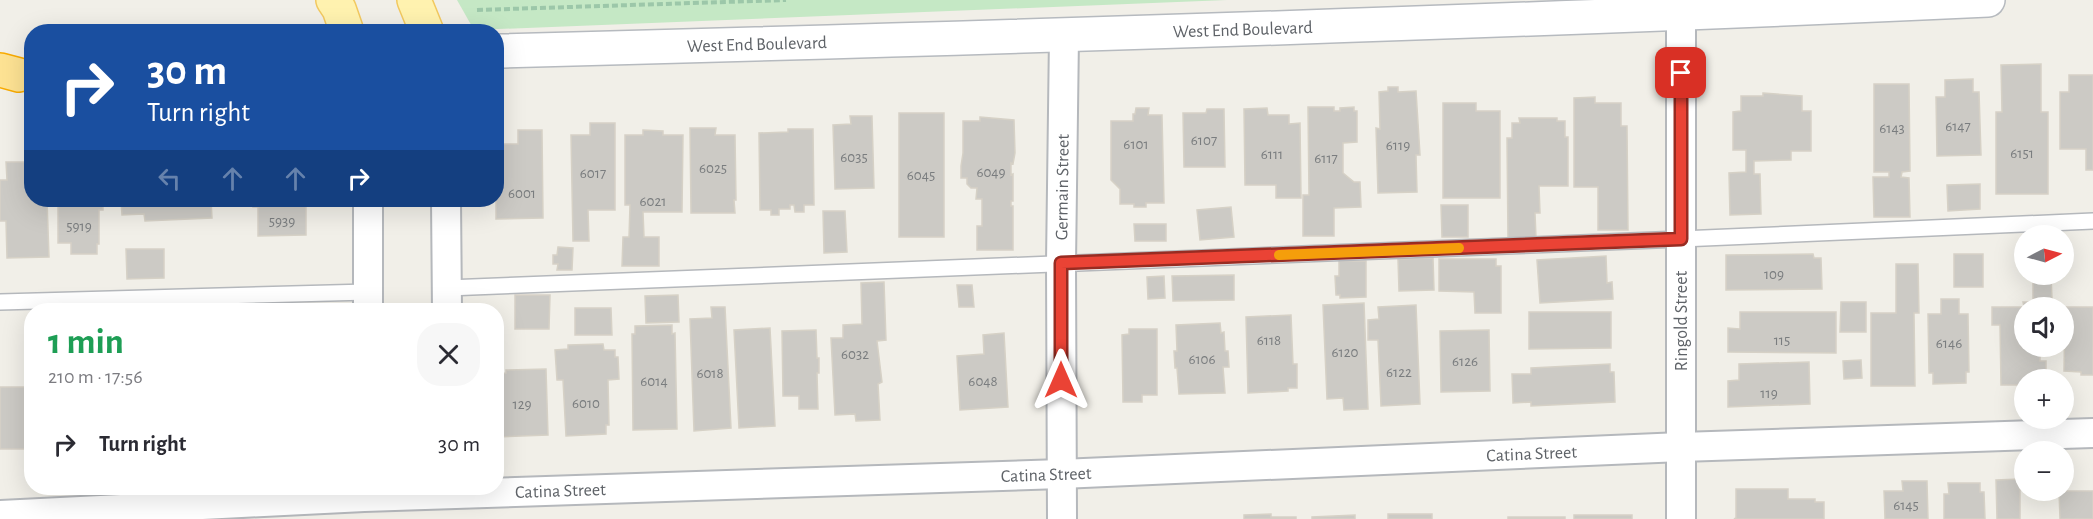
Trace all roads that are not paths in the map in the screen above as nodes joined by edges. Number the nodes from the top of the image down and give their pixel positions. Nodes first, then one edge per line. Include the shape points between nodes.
1 (333, 0) edge
2 (414, 0) edge
3 (1988, 0) edge
4 (1681, 14) junction
5 (344, 24) edge
6 (424, 24) edge
7 (1064, 36) junction
8 (504, 51) edge
9 (368, 207) edge
10 (446, 207) edge
11 (2093, 221) edge
12 (1681, 239) junction
13 (1061, 263) junction
14 (447, 299) edge
15 (368, 301) edge
16 (0, 302) edge
17 (2093, 433) edge
18 (1681, 447) junction
19 (1061, 474) junction
20 (447, 500) edge
21 (364, 501) edge
22 (0, 515) edge
23 (1062, 519) edge
24 (1681, 519) edge

1 - 5 main road
2 - 6 main road
3 - 4 main road, West End Boulevard
4 - 7 main road, West End Boulevard
4 - 12 street, Ringold Street
7 - 8 main road, West End Boulevard
7 - 13 street, Germain Street
9 - 15 street
10 - 14 street
11 - 12 lane
12 - 13 lane
12 - 18 street, Ringold Street
13 - 14 lane
13 - 19 street, Germain Street
15 - 16 lane
17 - 18 street, Catina Street
18 - 19 street, Catina Street
18 - 24 street, Ringold Street
19 - 20 street, Catina Street
19 - 23 street, Germain Street
20 - 21 street, Catina Street
21 - 22 street, Catina Street

